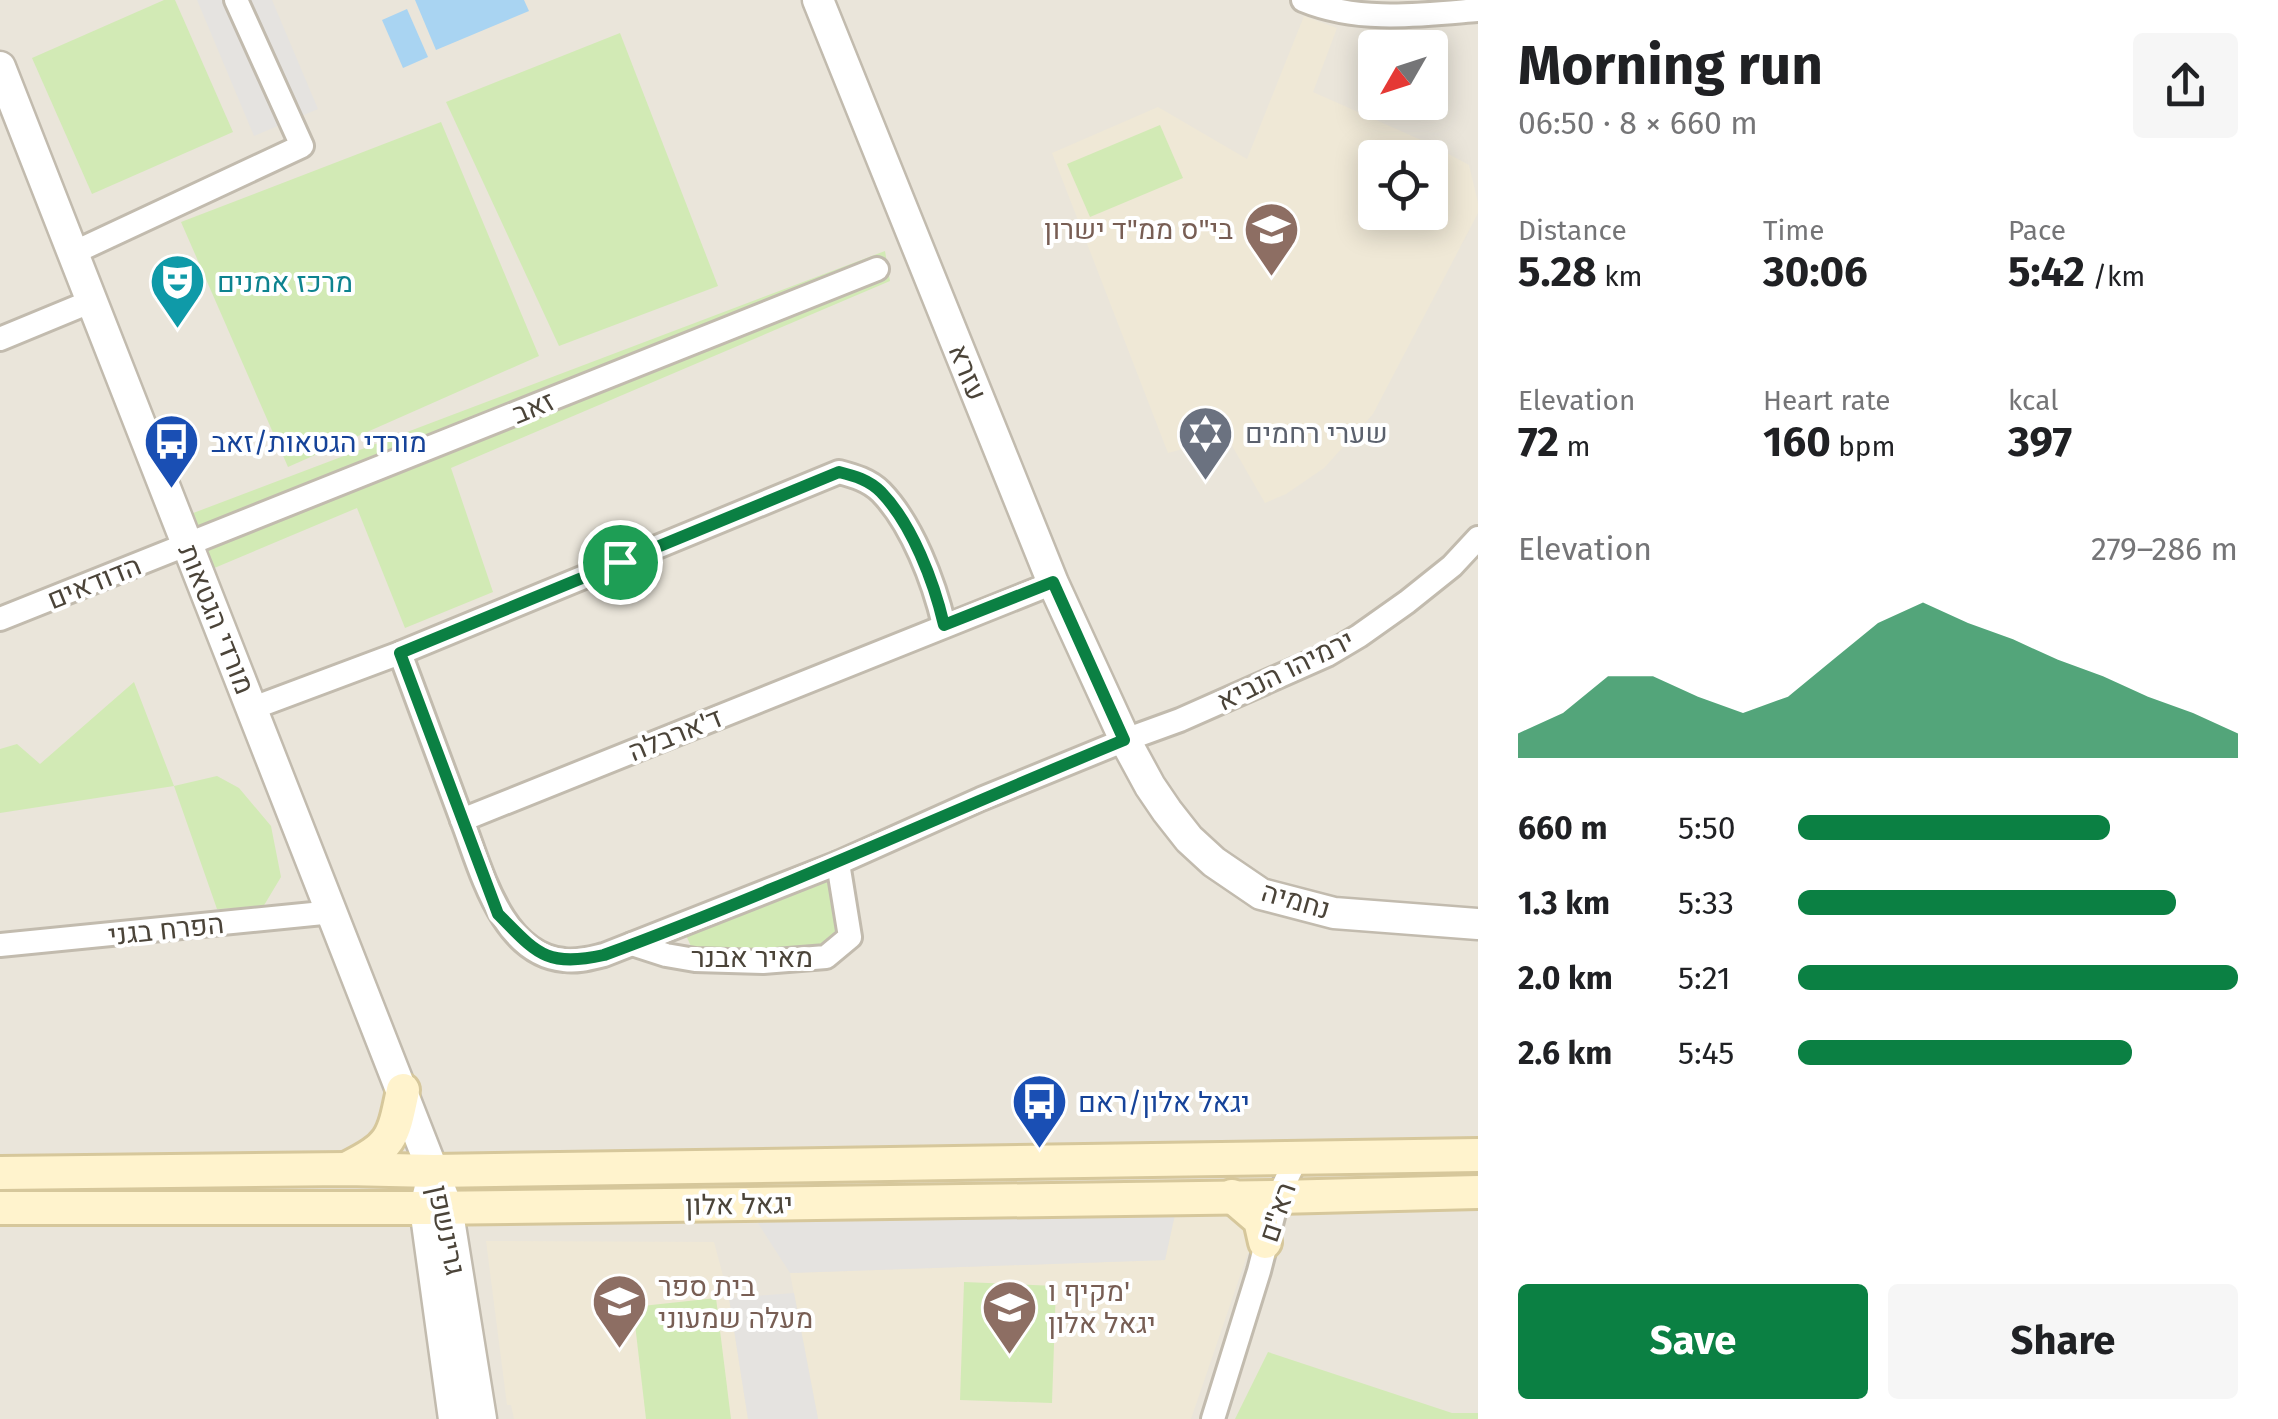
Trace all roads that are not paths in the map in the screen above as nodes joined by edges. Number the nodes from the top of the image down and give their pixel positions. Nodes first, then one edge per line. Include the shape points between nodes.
1 (236, 0) edge
2 (818, 0) edge
3 (1303, 0) edge
4 (1478, 10) edge
5 (0, 67) edge
6 (73, 254) junction
7 (877, 269) dead end
8 (92, 300) junction
9 (0, 339) edge
10 (1478, 538) edge
11 (188, 545) junction
12 (1053, 582) junction
13 (0, 620) edge
14 (944, 625) junction
15 (400, 653) junction
16 (253, 708) junction
17 (1124, 740) junction
18 (462, 820) junction
19 (838, 863) junction
20 (333, 912) junction
21 (1478, 924) edge
22 (632, 944) junction
23 (0, 945) edge
24 (402, 1090) junction
25 (1478, 1155) edge
26 (1297, 1157) junction
27 (346, 1169) junction
28 (434, 1171) junction
29 (0, 1173) edge
30 (1478, 1192) edge
31 (1232, 1196) junction
32 (1288, 1197) junction
33 (436, 1207) junction
34 (0, 1208) edge
35 (1262, 1256) junction
36 (454, 1419) edge
37 (480, 1419) edge
38 (1213, 1419) edge

1 - 6 street via 302,146
2 - 12 street, עזרא
3 - 4 street via 1390,17
5 - 6 street, מורדי הגטאות
6 - 8 street, מורדי הגטאות
7 - 11 street, זאב
8 - 9 street
8 - 11 street, מורדי הגטאות
10 - 17 street, ירמיהו הנביא via 1452,566 1327,655
11 - 13 street, הדודאים
11 - 16 street, מורדי הגטאות
12 - 14 street, ד'ארבלה
12 - 17 street, עזרא
14 - 15 street via 901,518 879,490 839,472
14 - 18 street, ד'ארבלה
15 - 16 street
15 - 18 street
16 - 20 street, מורדי הגטאות
17 - 19 street, מאיר אבנר
17 - 21 street, נחמיה via 1190,839 1261,894 1334,914
18 - 22 street, מאיר אבנר via 498,914 530,946 546,956 583,960
19 - 22 street, מאיר אבנר
19 - 22 street, מאיר אבנר via 850,937 826,957 724,962 666,956
20 - 23 street, הפרח בגני
20 - 24 street, מורדי הגטאות
24 - 27 main road via 392,1138
24 - 28 street, מורדי הגטאות
25 - 26 main road, יגאל אלון
26 - 28 main road, יגאל אלון
26 - 32 street, רא"ם
27 - 28 main road, יגאל אלון
27 - 29 main road, יגאל אלון
28 - 33 street, גרינשפן
30 - 32 main road, יגאל אלון
31 - 32 main road, יגאל אלון
31 - 33 main road, יגאל אלון
31 - 35 main road via 1260,1220
32 - 35 street, רא"ם
33 - 34 main road, יגאל אלון
33 - 36 street, גרינשפן
33 - 37 street, גרינשפן
35 - 38 street, רא"ם

